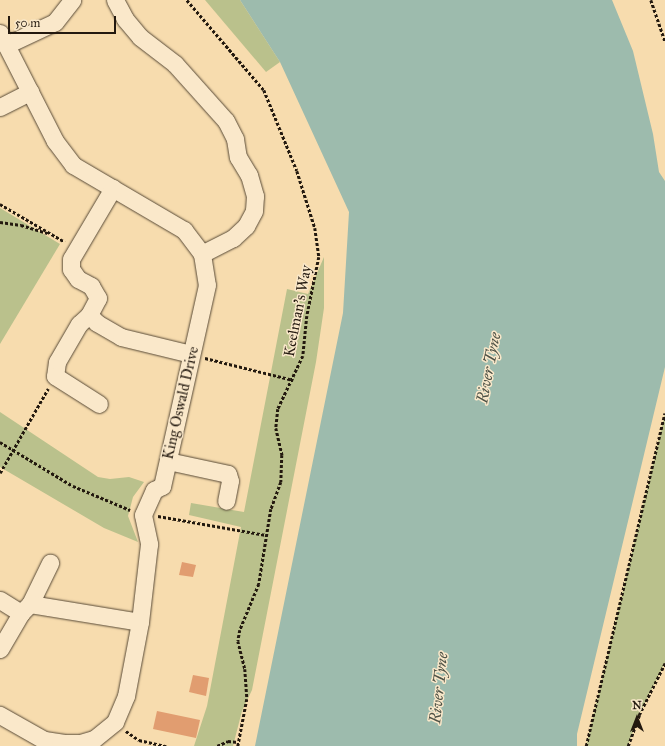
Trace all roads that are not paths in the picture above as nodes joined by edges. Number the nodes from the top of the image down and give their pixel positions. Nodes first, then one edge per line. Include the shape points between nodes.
1 (72, 0) edge
2 (115, 0) edge
3 (3, 39) edge
4 (30, 92) junction
5 (0, 107) edge
6 (113, 188) junction
7 (202, 254) junction
8 (90, 315) junction
9 (191, 354) junction
10 (99, 404) dead end
11 (168, 461) junction
12 (226, 501) dead end
13 (50, 563) dead end
14 (0, 600) edge
15 (26, 608) junction
16 (140, 622) junction
17 (0, 649) edge
18 (0, 715) edge
19 (96, 743) edge

1 - 3 street via 55,22
2 - 7 street via 125,19 140,37 175,64 226,121 235,139 238,157 249,175 255,196 254,211 246,226 232,238
3 - 4 street, King Oswald Drive
4 - 5 street
4 - 6 street, King Oswald Drive via 55,141 73,165
6 - 7 street, King Oswald Drive via 184,230
6 - 8 street via 71,259 71,270 78,279 91,286 98,298
7 - 9 street, King Oswald Drive via 207,285
8 - 9 street via 97,323 121,337
8 - 10 street via 79,324 57,362 55,376
9 - 11 street, King Oswald Drive
11 - 12 street via 228,474 230,481
11 - 16 street, King Oswald Drive via 162,486 154,490 143,515 150,544
13 - 15 street
14 - 15 street
15 - 16 street
15 - 17 street
16 - 19 street via 126,696 115,722
18 - 19 street via 44,740

